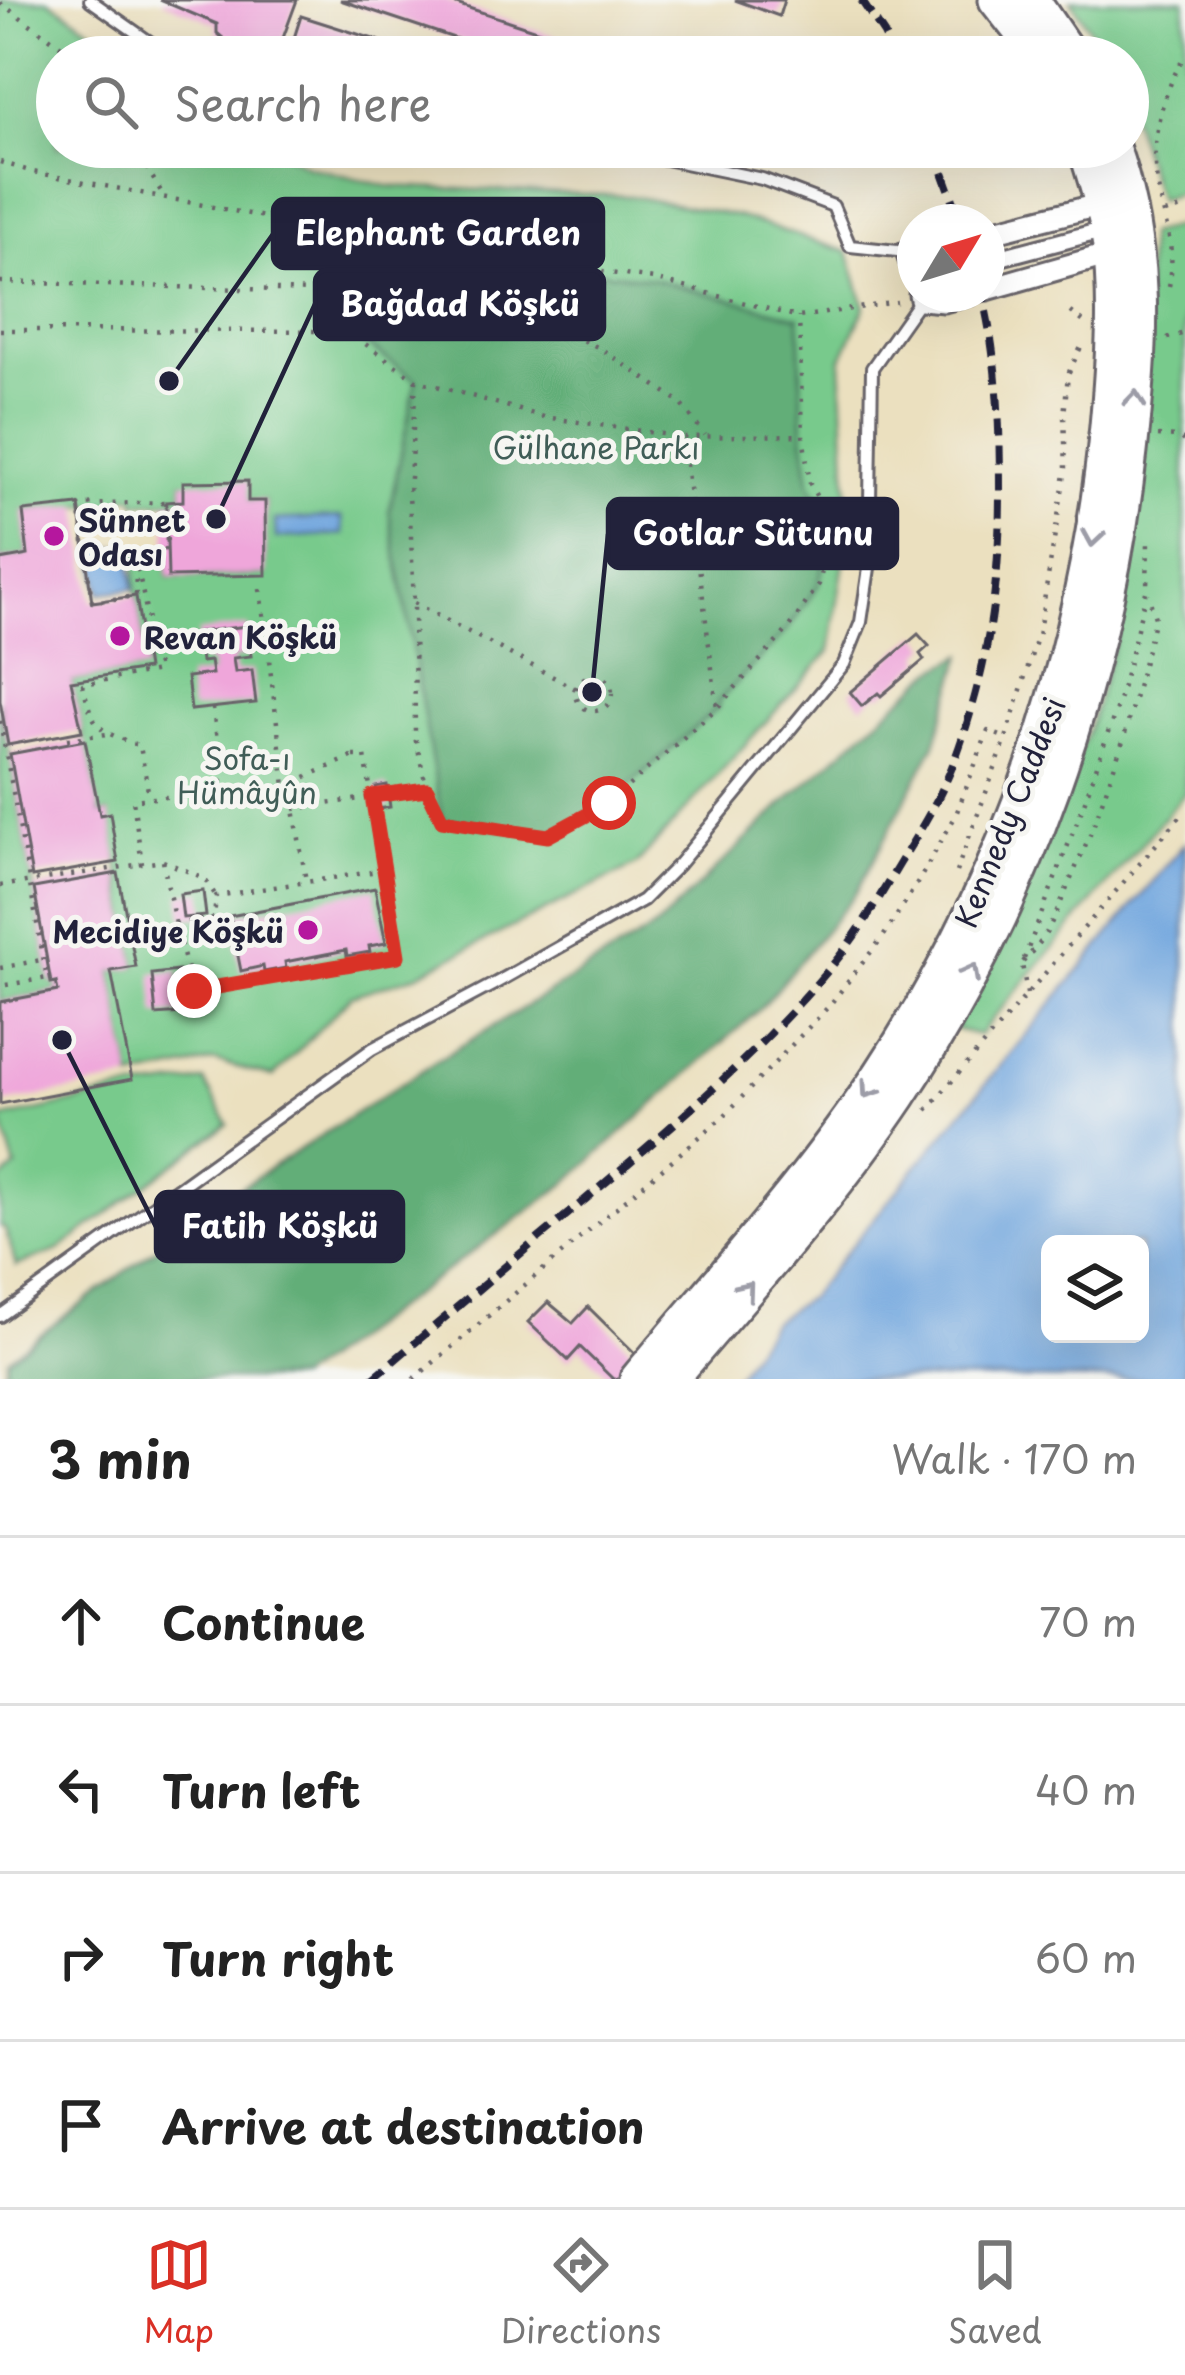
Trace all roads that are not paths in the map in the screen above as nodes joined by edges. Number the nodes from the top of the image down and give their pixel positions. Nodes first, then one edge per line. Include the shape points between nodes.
1 (90, 0) edge
2 (996, 0) edge
3 (1033, 0) edge
4 (141, 36) edge
5 (1024, 36) edge
6 (1057, 36) edge
7 (709, 168) edge
8 (1096, 168) edge
9 (1115, 168) edge
10 (1124, 224) junction
11 (1005, 228) edge
12 (897, 256) edge
13 (1005, 256) edge
14 (1005, 285) edge
15 (917, 312) edge
16 (0, 1316) edge
17 (637, 1379) edge
18 (671, 1379) edge

1 - 4 lane
2 - 5 main road
3 - 6 main road
7 - 12 lane via 833,206 850,246
8 - 10 main road, Kennedy Caddesi
9 - 10 main road, Kennedy Caddesi
10 - 11 street via 1043,218
10 - 13 street
10 - 14 street via 1059,270
10 -> 17 main road, Kennedy Caddesi via 1089,563 1054,703 1009,831 948,962 878,1078
18 -> 10 main road, Kennedy Caddesi via 898,1097 976,964 1033,842 1094,661 1116,557 1141,308
15 - 16 lane via 872,368 869,568 844,664 679,864 643,900 371,1049

